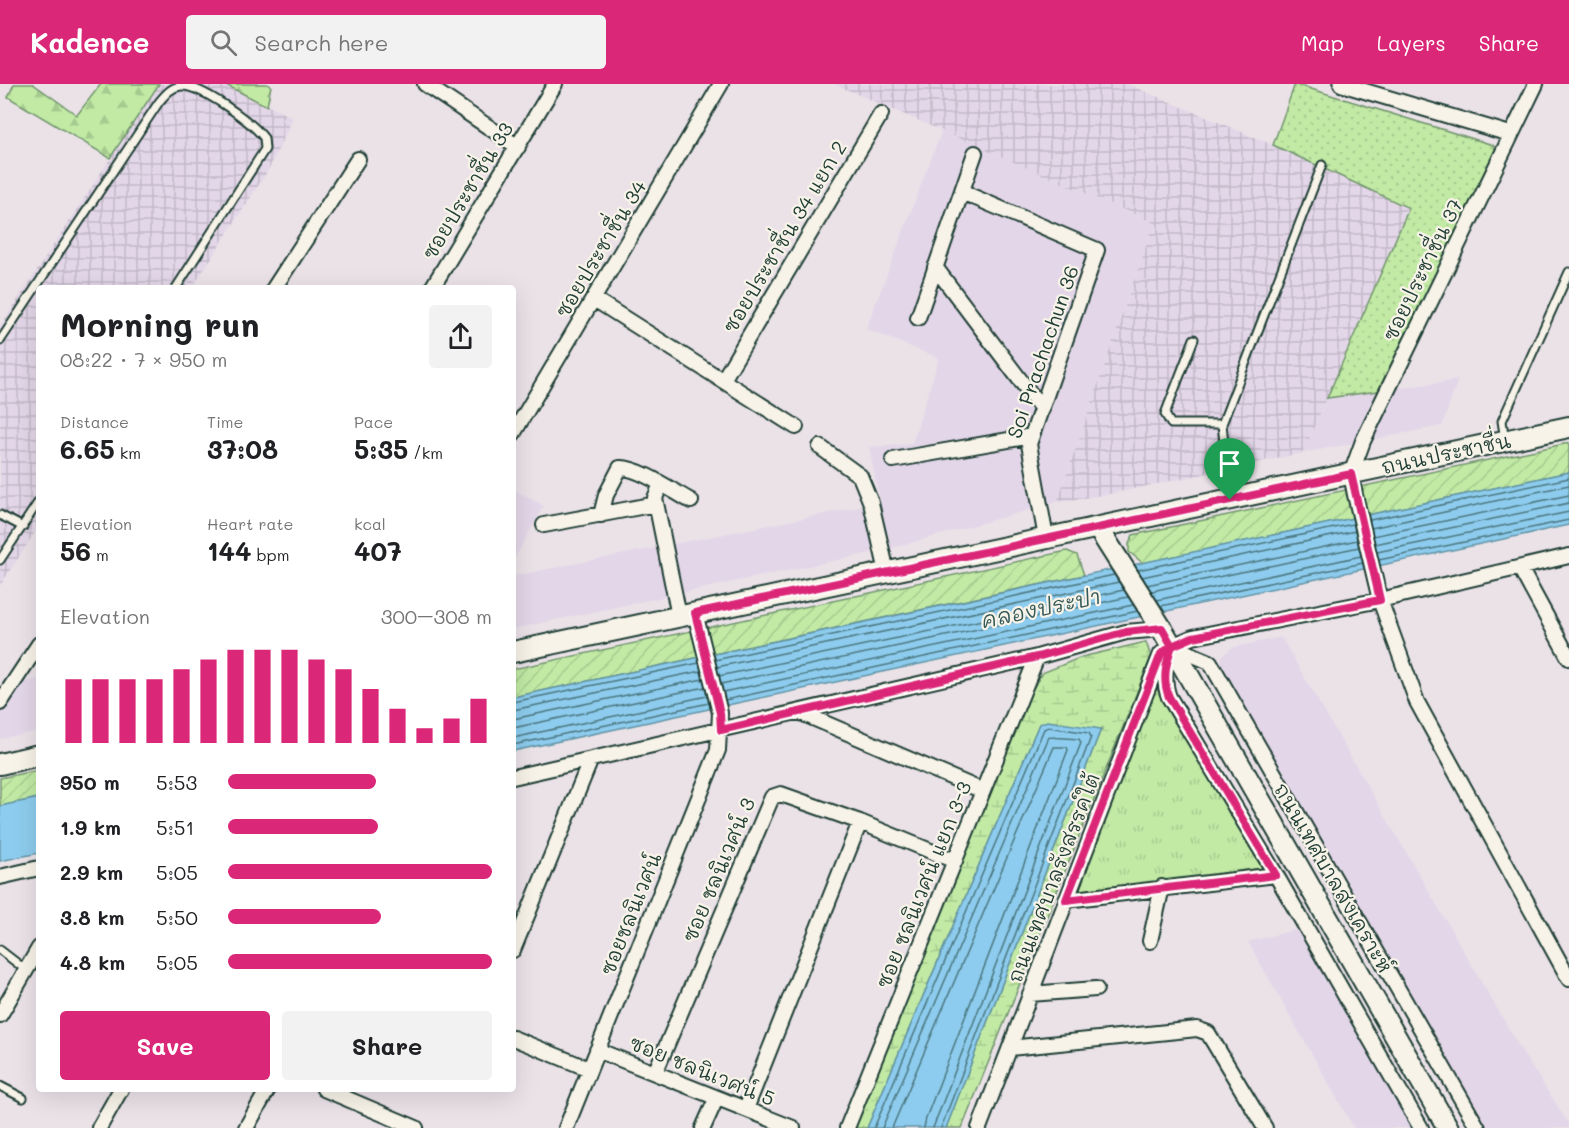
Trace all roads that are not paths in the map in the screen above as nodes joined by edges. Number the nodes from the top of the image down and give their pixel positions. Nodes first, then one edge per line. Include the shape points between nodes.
1 (425, 84) edge
2 (555, 84) edge
3 (722, 84) edge
4 (1341, 84) edge
5 (1536, 84) edge
6 (881, 114) dead end
7 (1510, 134) junction
8 (518, 147) junction
9 (975, 153) dead end
10 (358, 159) dead end
11 (1322, 165) dead end
12 (962, 192) junction
13 (935, 267) junction
14 (1569, 272) edge
15 (37, 285) edge
16 (178, 285) edge
17 (276, 285) edge
18 (434, 285) edge
19 (36, 287) edge
20 (594, 299) junction
21 (918, 318) dead end
22 (1194, 339) dead end
23 (0, 341) edge
24 (723, 380) junction
25 (1042, 409) junction
26 (1222, 424) junction
27 (796, 427) dead end
28 (1569, 427) edge
29 (516, 429) edge
30 (1032, 436) junction
31 (1505, 441) junction
32 (820, 447) dead end
33 (893, 460) dead end
34 (1351, 474) junction
35 (661, 484) junction
36 (1230, 500) junction
37 (691, 501) dead end
38 (656, 504) junction
39 (36, 506) edge
40 (0, 515) edge
41 (601, 515) junction
42 (544, 525) dead end
43 (23, 527) junction
44 (1098, 528) junction
45 (1046, 538) junction
46 (1569, 556) edge
47 (0, 560) edge
48 (1520, 568) junction
49 (887, 572) junction
50 (1380, 600) junction
51 (687, 614) junction
52 (1163, 630) junction
53 (36, 649) edge
54 (516, 651) edge
55 (1037, 657) junction
56 (1569, 658) edge
57 (0, 703) edge
58 (799, 712) junction
59 (721, 730) junction
60 (36, 756) edge
61 (591, 759) junction
62 (0, 764) edge
63 (516, 776) edge
64 (983, 791) junction
65 (860, 822) junction
66 (955, 861) junction
67 (36, 869) edge
68 (1276, 875) junction
69 (0, 877) edge
70 (1162, 887) junction
71 (1066, 900) junction
72 (1150, 941) dead end
73 (516, 943) edge
74 (0, 951) edge
75 (32, 967) edge
76 (1569, 979) edge
77 (1096, 989) dead end
78 (1030, 994) junction
79 (0, 1015) edge
80 (516, 1039) edge
81 (1010, 1048) junction
82 (597, 1050) junction
83 (589, 1069) junction
84 (655, 1073) junction
85 (0, 1086) edge
86 (119, 1092) edge
87 (266, 1092) edge
88 (331, 1092) edge
89 (23, 1098) dead end
90 (716, 1099) junction
91 (746, 1109) junction
92 (99, 1128) edge
93 (246, 1128) edge
94 (416, 1128) edge
95 (566, 1128) edge
96 (704, 1128) edge
97 (793, 1128) edge
98 (848, 1128) edge
99 (979, 1128) edge
100 (1265, 1128) edge
101 (1421, 1128) edge
102 (1448, 1128) edge
103 (1478, 1128) edge

1 - 8 street
2 - 8 street, ซอยประชาชื่น 33
3 - 20 street, ซอยประชาชื่น 34
4 - 7 street
5 - 7 street, ซอยประชาชื่น 37
6 - 24 street, ซอยประชาชื่น 34 แยก 2
7 - 34 street, ซอยประชาชื่น 37 via 1363,441
8 - 18 street, ซอยประชาชื่น 33
9 - 12 street
10 - 17 street
11 - 26 lane
12 - 13 street
12 - 25 street, Soi Prachachun 36 via 1097,250
13 - 21 street
13 - 25 street
14 - 31 lane via 1502,421
15 - 16 lane via 159,102 178,86 189,87 237,113 264,138 265,149
19 - 23 lane
20 - 24 street
20 - 29 street, ซอยประชาชื่น 34
22 - 26 lane via 1165,414 1171,424
24 - 27 street
25 - 30 street, Soi Prachachun 36
26 - 36 lane
28 - 31 main road, ถนนประชาชื่น
30 - 33 street
30 - 45 street, Soi Prachachun 36 via 1030,462
31 - 34 main road, ถนนประชาชื่น
32 - 49 street via 860,476 871,503
34 - 36 main road, ถนนประชาชื่น
34 - 50 street
35 - 37 street
35 - 38 street
35 - 41 street via 620,468
36 - 44 main road, ถนนประชาชื่น
38 - 41 street
38 - 51 street, ซอยชลนิเวศน์
39 - 43 lane
40 - 43 lane
41 - 42 street
43 - 47 lane
44 - 45 main road, ถนนประชาชื่น
44 - 52 main road, ถนนเทศบาลสงเคราะห์
45 - 49 main road, ถนนประชาชื่น
46 - 48 street
48 - 50 street
48 - 56 street
49 - 51 main road, ถนนประชาชื่น
50 - 52 street via 1193,637
50 - 76 street via 1417,702
51 - 54 main road, ถนนประชาชื่น
51 - 59 street, ซอยชลนิเวศน์ via 704,648
52 - 55 street via 1126,632
52 - 68 street via 1165,687 1169,697
52 - 71 street, ถนนเทศบาลรังสรรค์ใต้ via 1161,654
52 - 102 main road, ถนนเทศบาลสงเคราะห์
52 - 103 street, ถนนเทศบาลสงเคราะห์ via 1209,662
53 - 57 street
55 - 58 street
55 - 64 street, ซอย ชลนิเวศน์ แยก 3-3
58 - 59 street
58 - 64 street
59 - 61 street
59 - 82 street, ซอยชลนิเวศน์ via 718,750
60 - 62 main road
61 - 63 street
61 - 73 street
64 - 66 street, ซอย ชลนิเวศน์ แยก 3-3
65 - 66 street, ซอย ชลนิเวศน์ 3
65 - 84 street, ซอย ชลนิเวศน์ 3 via 781,794 772,797
65 - 91 street
66 - 98 street, ซอย ชลนิเวศน์ แยก 3-3
67 - 69 street
68 - 70 street
68 - 101 street
70 - 71 street
70 - 72 street
71 - 78 street, ถนนเทศบาลรังสรรค์ใต้
74 - 75 lane
75 - 79 street
77 - 78 street
78 - 81 street, ถนนเทศบาลรังสรรค์ใต้
80 - 83 street
81 - 99 street, ถนนเทศบาลรังสรรค์ใต้
81 - 100 street via 1197,1029 1208,1033
82 - 83 street, ซอยชลนิเวศน์
82 - 84 street, ซอย ชลนิเวศน์ 5
83 - 95 street, ซอยชลนิเวศน์
84 - 90 street, ซอย ชลนิเวศน์ 5
85 - 89 lane
86 - 92 street
87 - 93 street
88 - 94 street
90 - 91 street, ซอย ชลนิเวศน์ 5
90 - 96 street
91 - 97 street, ซอย ชลนิเวศน์ 5

